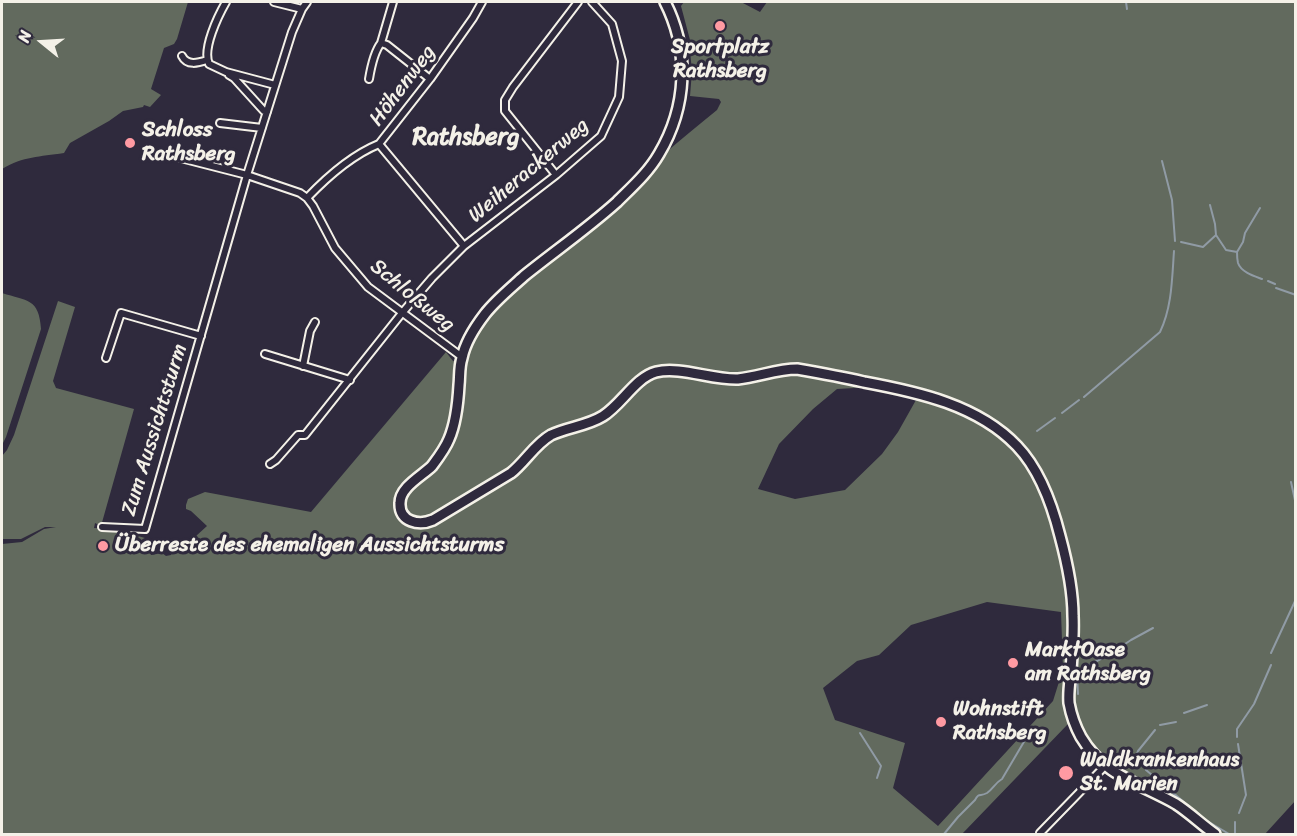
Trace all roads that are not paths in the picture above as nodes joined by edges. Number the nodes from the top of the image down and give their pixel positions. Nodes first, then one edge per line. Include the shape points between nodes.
1 (226, 2) edge
2 (274, 2) edge
3 (307, 2) edge
4 (393, 2) edge
5 (482, 2) edge
6 (579, 2) edge
7 (592, 2) edge
8 (665, 2) edge
9 (302, 9) junction
10 (381, 43) junction
11 (182, 56) dead end
12 (207, 60) junction
13 (226, 72) junction
14 (369, 79) dead end
15 (430, 79) junction
16 (275, 85) junction
17 (267, 112) junction
18 (220, 123) dead end
19 (262, 128) junction
20 (380, 144) junction
21 (169, 155) dead end
22 (247, 175) junction
23 (556, 175) junction
24 (307, 198) junction
25 (464, 246) junction
26 (402, 313) junction
27 (315, 322) dead end
28 (201, 336) junction
29 (265, 354) dead end
30 (462, 357) junction
31 (106, 358) dead end
32 (303, 366) junction
33 (350, 380) junction
34 (270, 464) dead end
35 (102, 527) dead end
36 (1105, 766) junction
37 (1040, 833) dead end
38 (1215, 834) edge

1 - 12 street via 213,29
2 - 9 street
3 - 9 street, Zum Aussichtsturm
4 - 10 street
5 - 15 street, Höhenweg
6 - 23 street via 505,100 506,111
7 - 23 street, Weiherackerweg via 612,24 622,61 619,97 601,136
8 - 30 street via 681,48 682,75 680,101 659,153 631,189 508,290 485,314
9 - 16 street, Zum Aussichtsturm
10 - 14 street
10 - 15 street
11 - 12 street via 188,63
12 - 13 street
13 - 16 street
13 - 17 street
15 - 20 street, Höhenweg
16 - 17 street, Zum Aussichtsturm
17 - 19 street, Zum Aussichtsturm
18 - 19 street
19 - 22 street, Zum Aussichtsturm
20 - 24 street, Höhenweg via 350,161
20 - 25 street
21 - 22 street
22 - 24 street
22 - 28 street, Zum Aussichtsturm
23 - 25 street, Weiherackerweg
24 - 26 street, Schloßweg via 335,248 368,287
25 - 26 street, Weiherackerweg
26 - 30 street, Schloßweg
26 - 33 street, Weiherackerweg
27 - 32 street
28 - 31 street, Zum Aussichtsturm via 121,313
28 - 35 street, Zum Aussichtsturm via 145,530
29 - 32 street
30 - 36 street via 450,438 400,500 400,509 411,521 429,522 491,485 518,467 552,435 602,417 647,375 657,372 740,379 797,369 930,397 960,408 1002,434 1028,459 1055,518 1073,598 1069,703 1082,738
32 - 33 street
33 - 34 street, Weiherackerweg via 305,435 298,435
36 - 37 street
36 - 38 street via 1176,805

